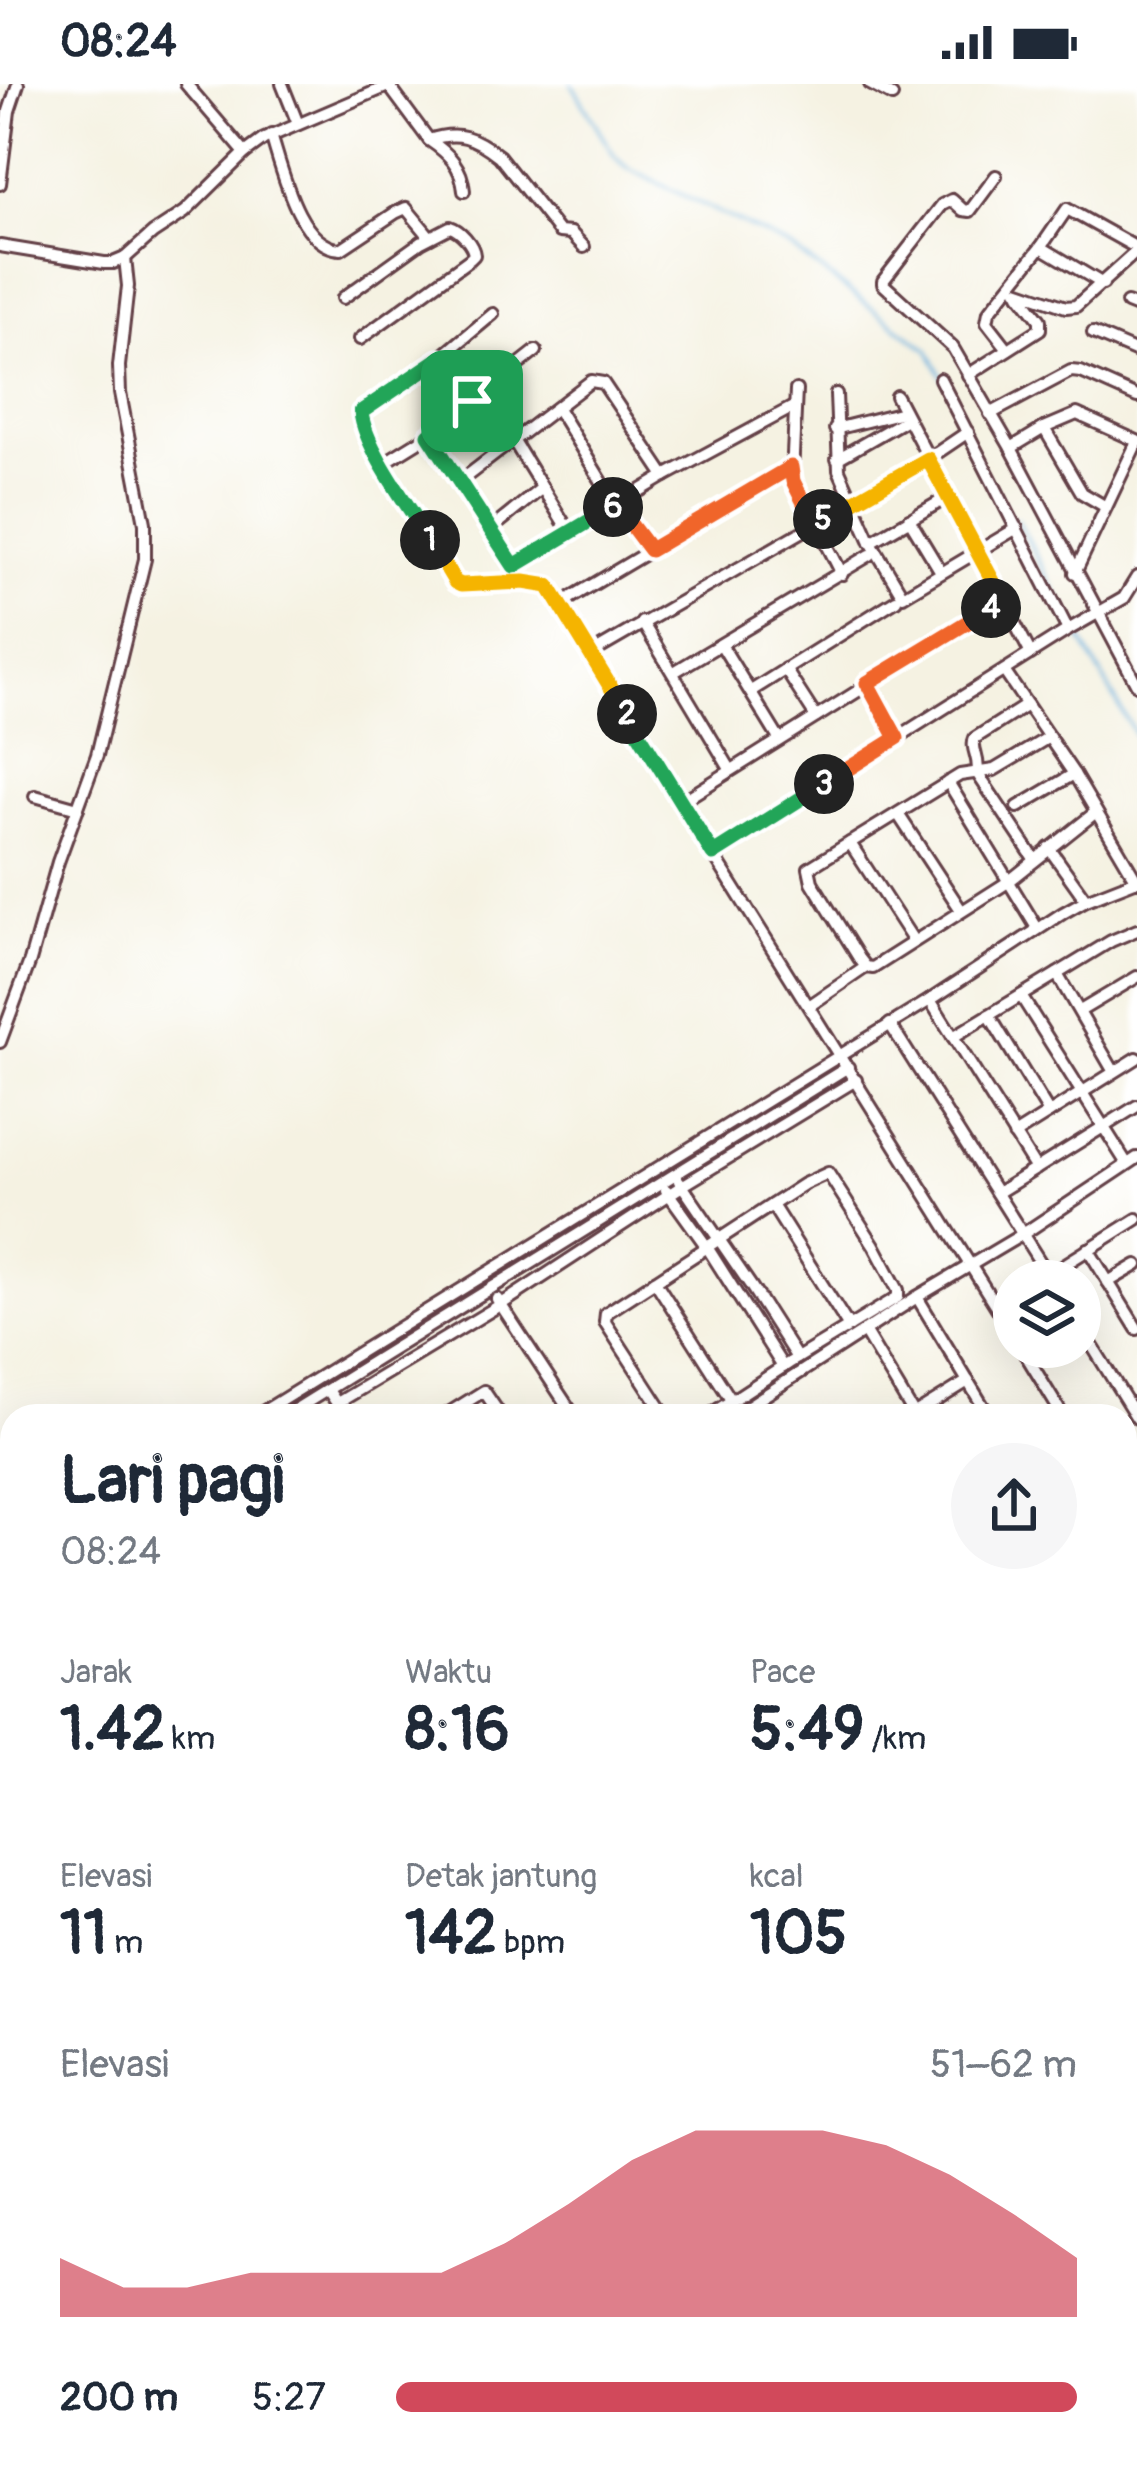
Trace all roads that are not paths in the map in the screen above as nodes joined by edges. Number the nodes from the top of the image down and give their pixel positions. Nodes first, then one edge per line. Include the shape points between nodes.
1 (18, 84) edge
2 (186, 84) edge
3 (282, 84) edge
4 (870, 84) edge
5 (387, 86) edge
6 (892, 96) dead end
7 (4, 109) edge
8 (298, 124) junction
9 (271, 135) junction
10 (429, 140) junction
11 (245, 153) junction
12 (996, 176) dead end
13 (0, 184) edge
14 (464, 191) dead end
15 (430, 237) junction
16 (0, 246) edge
17 (584, 247) dead end
18 (1041, 247) junction
19 (1137, 250) edge
20 (125, 258) junction
21 (1103, 284) junction
22 (1014, 287) junction
23 (343, 298) dead end
24 (1066, 307) junction
25 (493, 314) dead end
26 (1042, 325) junction
27 (1094, 333) dead end
28 (360, 340) dead end
29 (1008, 349) junction
30 (536, 351) dead end
31 (1137, 352) edge
32 (439, 359) junction
33 (968, 375) junction
34 (940, 379) dead end
35 (796, 390) dead end
36 (836, 394) dead end
37 (896, 396) dead end
38 (1137, 397) edge
39 (472, 401) junction
40 (795, 406) junction
41 (557, 408) junction
42 (990, 413) junction
43 (905, 416) junction
44 (1044, 428) junction
45 (835, 429) junction
46 (968, 432) junction
47 (429, 435) junction
48 (513, 440) junction
49 (1137, 442) edge
50 (1011, 448) junction
51 (837, 459) junction
52 (928, 459) junction
53 (382, 464) junction
54 (791, 467) junction
55 (665, 476) junction
56 (459, 482) junction
57 (542, 488) junction
58 (948, 497) junction
59 (852, 503) junction
60 (616, 505) junction
61 (1106, 507) junction
62 (909, 519) junction
63 (814, 523) junction
64 (1017, 528) junction
65 (490, 530) junction
66 (570, 533) junction
67 (871, 548) junction
68 (650, 550) junction
69 (977, 551) junction
70 (514, 566) junction
71 (941, 572) junction
72 (1076, 573) junction
73 (842, 574) junction
74 (1137, 577) edge
75 (524, 582) junction
76 (896, 600) dead end
77 (1003, 600) junction
78 (562, 603) junction
79 (1095, 614) junction
80 (642, 622) junction
81 (1071, 629) junction
82 (722, 646) junction
83 (590, 654) junction
84 (1031, 654) junction
85 (1132, 662) edge
86 (785, 668) junction
87 (1004, 671) junction
88 (674, 672) junction
89 (867, 683) junction
90 (1137, 685) edge
91 (751, 691) junction
92 (1027, 705) junction
93 (816, 717) junction
94 (1049, 737) junction
95 (897, 738) junction
96 (779, 739) junction
97 (730, 769) junction
98 (977, 773) junction
99 (1074, 774) junction
100 (948, 782) junction
101 (35, 796) dead end
102 (681, 802) junction
103 (1018, 807) dead end
104 (78, 808) junction
105 (1096, 812) junction
106 (898, 814) junction
107 (850, 843) junction
108 (1049, 848) junction
109 (713, 854) junction
110 (1035, 860) junction
111 (1137, 881) edge
112 (1008, 882) junction
113 (1086, 900) junction
114 (961, 910) junction
115 (1037, 928) junction
116 (1137, 930) edge
117 (913, 940) junction
118 (866, 968) junction
119 (1057, 974) junction
120 (1137, 978) edge
121 (1021, 996) junction
122 (930, 1000) junction
123 (809, 1006) junction
124 (1080, 1011) junction
125 (989, 1015) junction
126 (890, 1024) junction
127 (953, 1037) junction
128 (0, 1042) edge
129 (840, 1054) junction
130 (1137, 1058) edge
131 (848, 1067) junction
132 (1114, 1072) junction
133 (856, 1080) junction
134 (1080, 1093) junction
135 (1137, 1106) edge
136 (1049, 1112) junction
137 (1103, 1125) junction
138 (1014, 1135) junction
139 (1132, 1161) edge
140 (665, 1162) junction
141 (1036, 1169) junction
142 (652, 1170) junction
143 (678, 1180) junction
144 (662, 1183) junction
145 (997, 1193) junction
146 (669, 1195) junction
147 (772, 1204) junction
148 (1137, 1219) edge
149 (1023, 1234) junction
150 (720, 1239) junction
151 (707, 1247) junction
152 (1088, 1250) junction
153 (1039, 1260) edge
154 (1074, 1260) edge
155 (1137, 1265) edge
156 (972, 1266) junction
157 (483, 1276) junction
158 (655, 1281) junction
159 (1108, 1282) junction
160 (491, 1290) junction
161 (917, 1298) junction
162 (993, 1301) edge
163 (500, 1305) junction
164 (849, 1327) junction
165 (1137, 1329) edge
166 (864, 1331) junction
167 (797, 1358) junction
168 (1101, 1360) edge
169 (782, 1367) junction
170 (1034, 1368) edge
171 (968, 1381) junction
172 (328, 1390) junction
173 (281, 1400) junction
174 (731, 1400) junction
175 (275, 1404) edge
176 (283, 1404) edge
177 (307, 1404) edge
178 (463, 1404) edge
179 (493, 1404) edge
180 (566, 1404) edge
181 (658, 1404) edge
182 (725, 1404) edge
183 (751, 1404) edge
184 (908, 1404) edge
185 (932, 1404) edge
186 (982, 1404) edge
187 (1057, 1404) edge
188 (1128, 1404) edge

1 - 7 street
2 - 11 street
3 - 8 street
4 - 6 street
5 - 8 street
5 - 10 street
7 - 13 street
8 - 9 street
9 - 11 street
9 - 15 street via 302,220 327,247 341,249 406,208
10 - 14 street via 451,157
10 - 17 street via 476,139 559,232
11 - 20 street
12 - 33 street via 970,211 946,201 883,280 945,338
15 - 23 street
15 - 28 street via 454,228 474,255
16 - 20 street via 113,263
18 - 19 street via 1067,209
18 - 21 street
18 - 22 street
19 - 21 street
20 - 104 street via 120,393 146,550
21 - 24 street
22 - 24 street
22 - 26 street
22 - 29 street via 987,318
24 - 26 street
25 - 32 street
26 - 29 street
27 - 31 street
29 - 33 street
30 - 39 street
32 - 39 street
32 - 53 street via 361,412
33 - 42 street
34 - 46 street
35 - 40 street
36 - 45 street
37 - 43 street
38 - 42 street via 1070,371
39 - 47 street
40 - 54 street
40 - 55 street
41 - 48 street
41 - 55 street via 591,380 603,383
41 - 60 street
42 - 50 street
43 - 45 street
43 - 51 street
43 - 52 street
44 - 49 street via 1077,414
44 - 50 street
44 - 61 street via 1082,494
45 - 51 street
46 - 52 street
46 - 64 street
47 - 53 street
47 - 56 street
48 - 56 street
48 - 57 street
49 - 61 street
50 - 72 street
51 - 59 street
52 - 58 street
52 - 59 street
53 - 75 street via 455,582
54 - 63 street
54 - 68 street
55 - 60 street
56 - 65 street
57 - 65 street
57 - 66 street
58 - 62 street
58 - 69 street
59 - 63 street
59 - 67 street
60 - 66 street
60 - 68 street
61 - 72 street
62 - 67 street
62 - 71 street
63 - 73 street
63 - 80 street
64 - 69 street
64 - 81 street
65 - 70 street
66 - 70 street
67 - 71 street via 903,596
67 - 73 street
68 - 78 street
69 - 71 street
69 - 77 street
70 - 75 street
72 - 79 street
73 - 82 street
74 - 79 street via 1124,598
75 - 78 street via 549,586
76 - 86 street
77 - 84 street
77 - 89 street
78 - 83 street
79 - 81 street
79 - 85 street
80 - 83 street
80 - 88 street
81 - 84 street
82 - 88 street
82 - 91 street
83 - 102 street
84 - 87 street
85 - 90 street
86 - 91 street
86 - 93 street
87 - 92 street
87 - 95 street
88 - 97 street
89 - 93 street
89 - 95 street
91 - 96 street
92 - 94 street
92 - 98 street via 975,737
93 - 96 street
94 - 98 street
94 - 99 street
95 - 109 street
96 - 97 street
97 - 102 street
98 - 100 street
98 - 110 street
99 - 103 street
99 - 105 street
100 - 106 street
100 - 112 street
101 - 104 street
102 - 109 street
104 - 128 street
105 - 108 street
105 - 111 street
106 - 107 street
106 - 114 street
107 - 117 street
107 - 118 street via 808,872
108 - 110 street
108 - 113 street
109 - 123 street
110 - 112 street
111 - 113 street
112 - 114 street
112 - 115 street
113 - 115 street
114 - 117 street
115 - 122 street
116 - 119 street
117 - 118 street
118 - 123 street
119 - 121 street
119 - 124 street
120 - 124 street
121 - 125 street
121 - 134 street
122 - 126 street
122 - 127 street
123 - 129 street
124 - 132 street
125 - 127 street
125 - 136 street
126 - 129 street
126 - 145 street
127 - 138 street
129 - 131 street
129 - 140 street
130 - 132 street
131 - 133 street
131 - 143 street
132 - 134 street
133 - 143 street
133 - 156 street
134 - 136 street
134 - 137 street
135 - 137 street
136 - 138 street
137 - 139 street
137 - 141 street
138 - 141 street
139 - 149 street
140 - 142 street
140 - 143 street
141 - 145 street
142 - 144 street
142 - 157 street
143 - 144 street
143 - 146 street
143 - 150 street
144 - 146 street
144 - 160 street
145 - 149 street
146 - 151 street
146 - 163 street
147 - 150 street
147 - 164 street
147 - 164 street via 828,1173 874,1245 898,1295
148 - 152 street
149 - 153 street
149 - 156 street
150 - 151 street
150 - 167 street
151 - 158 street
151 - 169 street
152 - 154 street
152 - 159 street
155 - 159 street
156 - 161 street
156 - 162 street
157 - 160 street
157 - 173 street
158 - 174 street
158 - 181 street via 609,1310 605,1322
159 - 165 street
160 - 163 street
160 - 172 street
161 - 166 street
161 - 171 street
163 - 172 street via 339,1402
163 - 180 street
164 - 167 street
166 - 183 street
166 - 184 street
167 - 169 street
168 - 188 street
169 - 174 street
170 - 187 street
171 - 185 street
171 - 186 street
172 - 177 street
173 - 175 street
173 - 176 street
174 - 182 street
178 - 179 street via 484,1391

